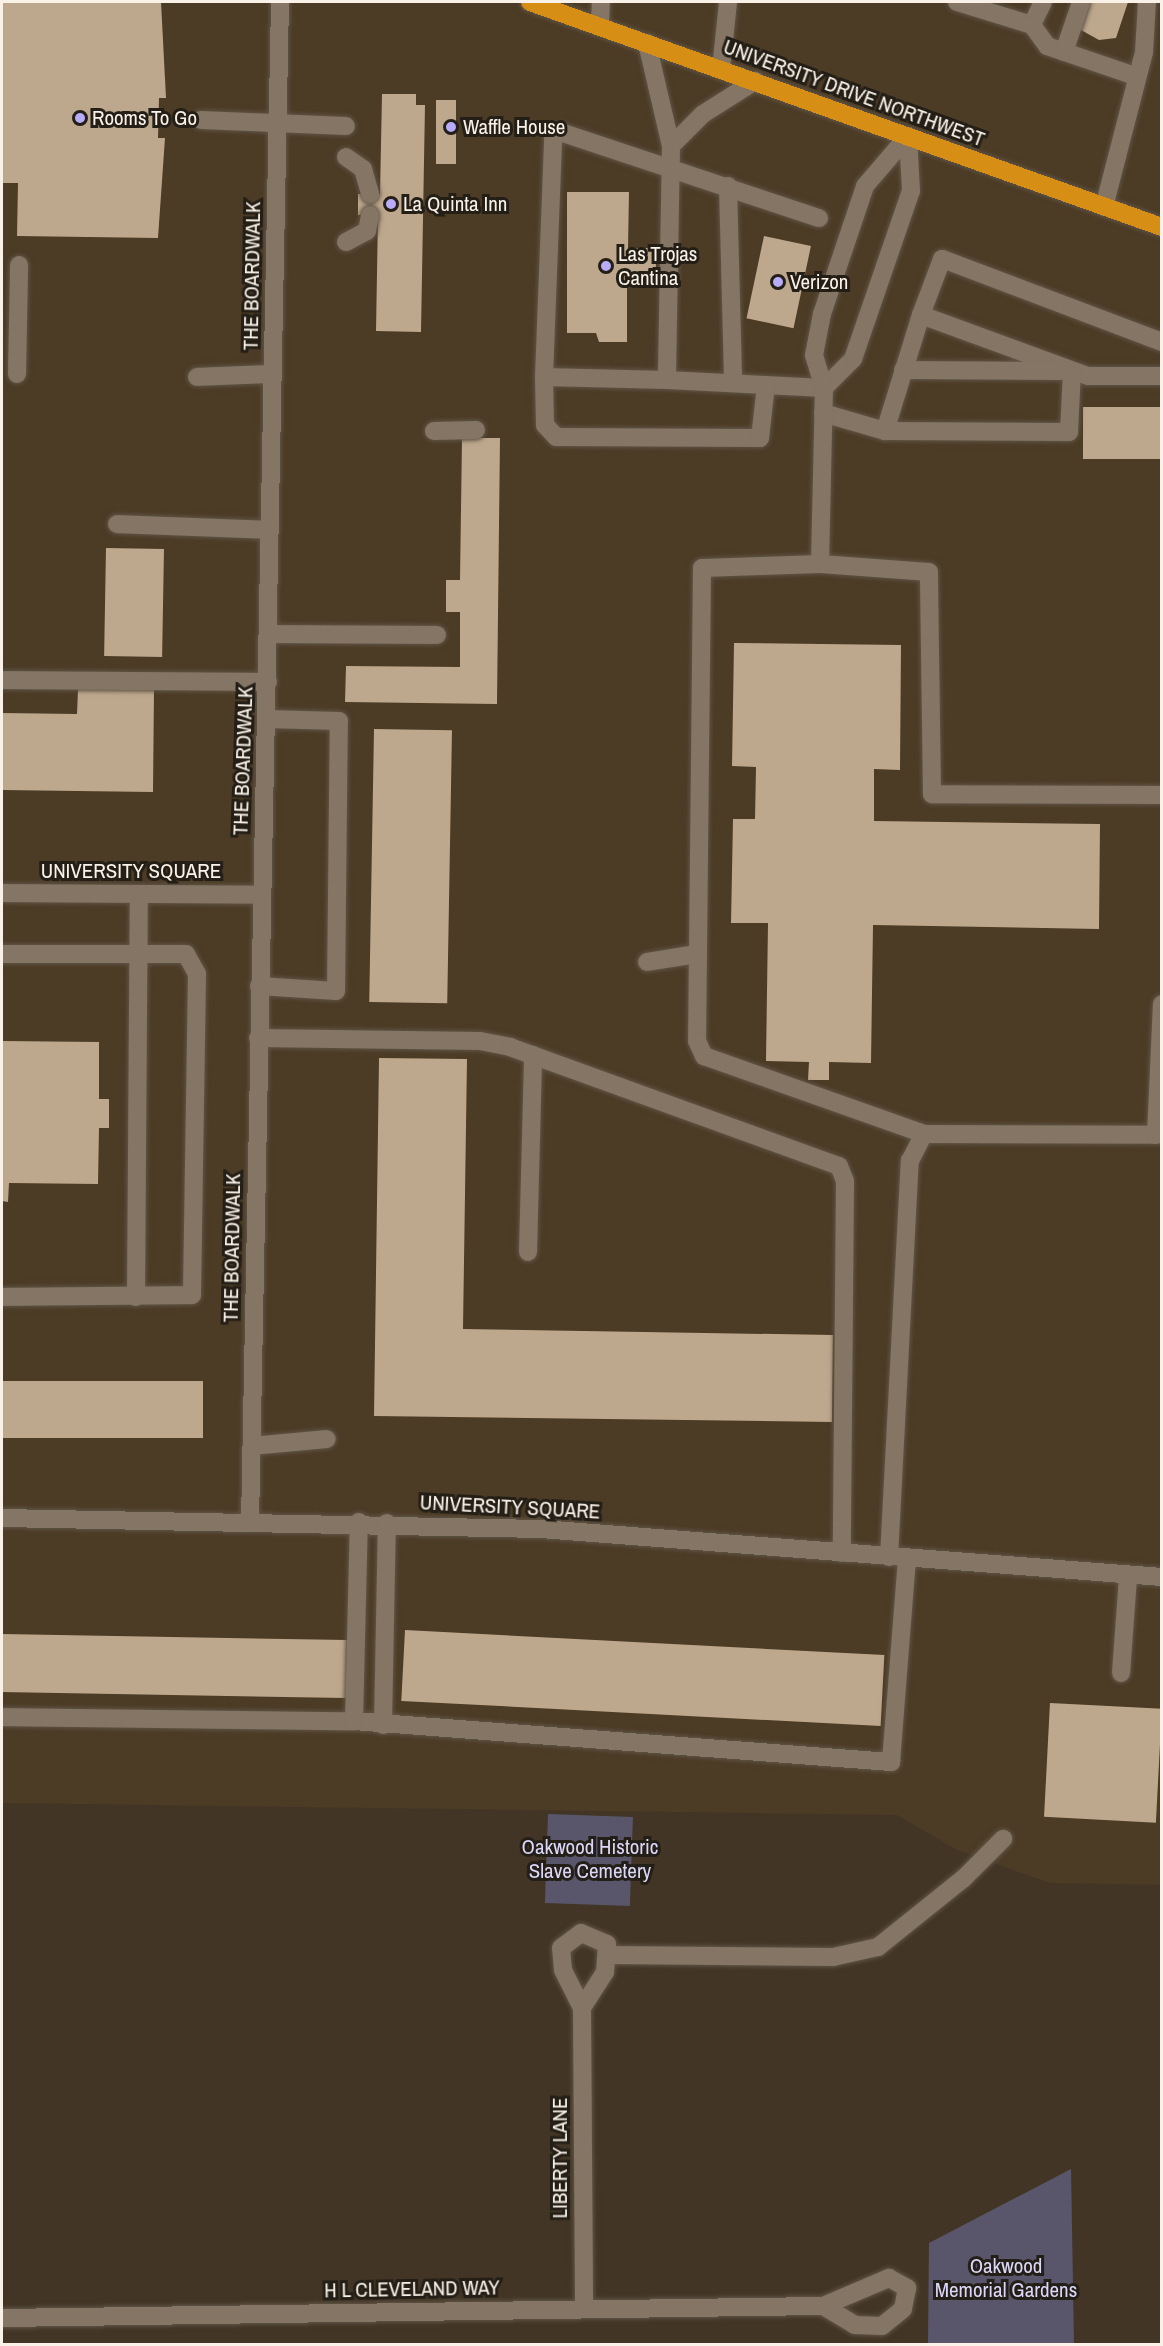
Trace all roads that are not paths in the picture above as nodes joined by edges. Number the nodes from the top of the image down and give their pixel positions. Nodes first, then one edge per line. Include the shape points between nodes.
1 (280, 2) edge
2 (530, 2) edge
3 (601, 2) edge
4 (728, 2) edge
5 (957, 2) edge
6 (1043, 2) edge
7 (1081, 2) edge
8 (1138, 2) edge
9 (1147, 2) edge
10 (600, 26) junction
11 (1032, 26) junction
12 (647, 43) junction
13 (1064, 52) junction
14 (1137, 68) junction
15 (721, 69) junction
16 (756, 81) junction
17 (201, 120) dead end
18 (277, 121) junction
19 (346, 126) dead end
20 (908, 136) junction
21 (671, 146) junction
22 (346, 157) dead end
23 (671, 166) junction
24 (728, 186) junction
25 (370, 194) dead end
26 (1104, 207) junction
27 (370, 214) dead end
28 (819, 218) dead end
29 (1161, 227) edge
30 (346, 242) dead end
31 (19, 265) dead end
32 (921, 315) junction
33 (1161, 342) edge
34 (903, 370) junction
35 (1072, 371) junction
36 (17, 374) dead end
37 (273, 374) junction
38 (1161, 376) edge
39 (197, 377) dead end
40 (544, 377) junction
41 (667, 380) junction
42 (733, 383) junction
43 (766, 385) junction
44 (824, 388) junction
45 (824, 413) junction
46 (476, 430) dead end
47 (434, 431) dead end
48 (885, 431) junction
49 (117, 524) dead end
50 (270, 530) junction
51 (820, 564) junction
52 (268, 634) junction
53 (437, 635) dead end
54 (2, 680) edge
55 (268, 682) junction
56 (267, 719) junction
57 (1161, 795) edge
58 (2, 893) edge
59 (139, 894) junction
60 (261, 895) junction
61 (137, 952) junction
62 (2, 954) edge
63 (697, 954) junction
64 (647, 962) dead end
65 (259, 986) junction
66 (1161, 1004) edge
67 (258, 1038) junction
68 (533, 1055) junction
69 (924, 1134) junction
70 (528, 1252) dead end
71 (2, 1297) edge
72 (136, 1297) junction
73 (327, 1439) dead end
74 (252, 1446) junction
75 (2, 1518) edge
76 (359, 1522) junction
77 (387, 1522) junction
78 (250, 1523) junction
79 (842, 1552) junction
80 (898, 1557) junction
81 (1128, 1576) junction
82 (1161, 1577) edge
83 (1121, 1673) dead end
84 (2, 1717) edge
85 (354, 1721) junction
86 (383, 1725) junction
87 (1003, 1839) dead end
88 (607, 1955) junction
89 (582, 2008) junction
90 (823, 2306) dead end
91 (584, 2309) junction
92 (2, 2318) edge

1 - 18 street, THE BOARDWALK
2 - 10 highway, UNIVERSITY DRIVE NORTHWEST
3 - 10 street
4 - 15 street
5 - 11 street
6 - 11 street
7 - 13 street
8 - 14 street
9 - 14 street via 1144,52
10 - 12 highway, UNIVERSITY DRIVE NORTHWEST
11 - 13 street via 1047,46
12 - 15 highway, UNIVERSITY DRIVE NORTHWEST
12 - 21 street
13 - 14 street
14 - 26 street
15 - 16 highway, UNIVERSITY DRIVE NORTHWEST
16 - 20 highway, UNIVERSITY DRIVE NORTHWEST
16 - 21 street via 703,114
17 - 18 street
18 - 19 street
18 - 37 street, THE BOARDWALK
20 - 26 highway, UNIVERSITY DRIVE NORTHWEST
20 - 44 street via 910,191 853,359
20 - 44 street via 865,186 822,314 814,355
21 - 23 street
22 - 25 street via 363,169
23 - 24 street
23 - 40 street via 560,132 553,138
23 - 41 street
24 - 28 street
24 - 42 street
26 - 29 highway, UNIVERSITY DRIVE NORTHWEST
27 - 30 street via 367,231
31 - 36 street
32 - 33 street via 942,259
32 - 34 street
32 - 35 street
34 - 35 street
34 - 48 street
35 - 38 street via 1088,376
35 - 48 street via 1070,432
37 - 39 street
37 - 50 street, THE BOARDWALK
40 - 41 street
40 - 43 street via 545,425 556,437 760,438
41 - 42 street
42 - 43 street
43 - 44 street
44 - 45 street
45 - 48 street
45 - 51 street
46 - 47 street
49 - 50 street
50 - 52 street, THE BOARDWALK
51 - 57 street via 929,572 932,794
51 - 63 street via 702,568
52 - 53 street
52 - 55 street, THE BOARDWALK
54 - 55 street
55 - 56 street, THE BOARDWALK
56 - 60 street, THE BOARDWALK
56 - 65 street via 339,721 336,991
58 - 59 street, UNIVERSITY SQUARE
59 - 60 street, UNIVERSITY SQUARE
59 - 61 street
60 - 65 street, THE BOARDWALK
61 - 62 street
61 - 72 street
61 - 72 street via 186,954 197,974 192,1295
63 - 64 street
63 - 69 street via 697,1041 704,1056
65 - 67 street, THE BOARDWALK
66 - 69 street via 1156,1135
67 - 68 street via 480,1041
67 - 74 street, THE BOARDWALK
68 - 70 street
68 - 79 street via 839,1166 845,1181
69 - 80 street via 910,1161
71 - 72 street
73 - 74 street
74 - 78 street, THE BOARDWALK
75 - 78 street, UNIVERSITY SQUARE
76 - 77 street, UNIVERSITY SQUARE
76 - 78 street, UNIVERSITY SQUARE
76 - 85 street
77 - 79 street, UNIVERSITY SQUARE
77 - 86 street
79 - 80 street, UNIVERSITY SQUARE
80 - 81 street, UNIVERSITY SQUARE
80 - 86 street via 891,1762
81 - 82 street, UNIVERSITY SQUARE
81 - 83 street
84 - 85 street
85 - 86 street
87 - 88 street via 963,1879 878,1947 833,1958
88 - 89 street via 605,1972
88 - 89 street via 608,1944 581,1933 561,1948 563,1970
89 - 91 street, LIBERTY LANE
90 - 91 street, H L CLEVELAND WAY
91 - 92 street, H L CLEVELAND WAY

